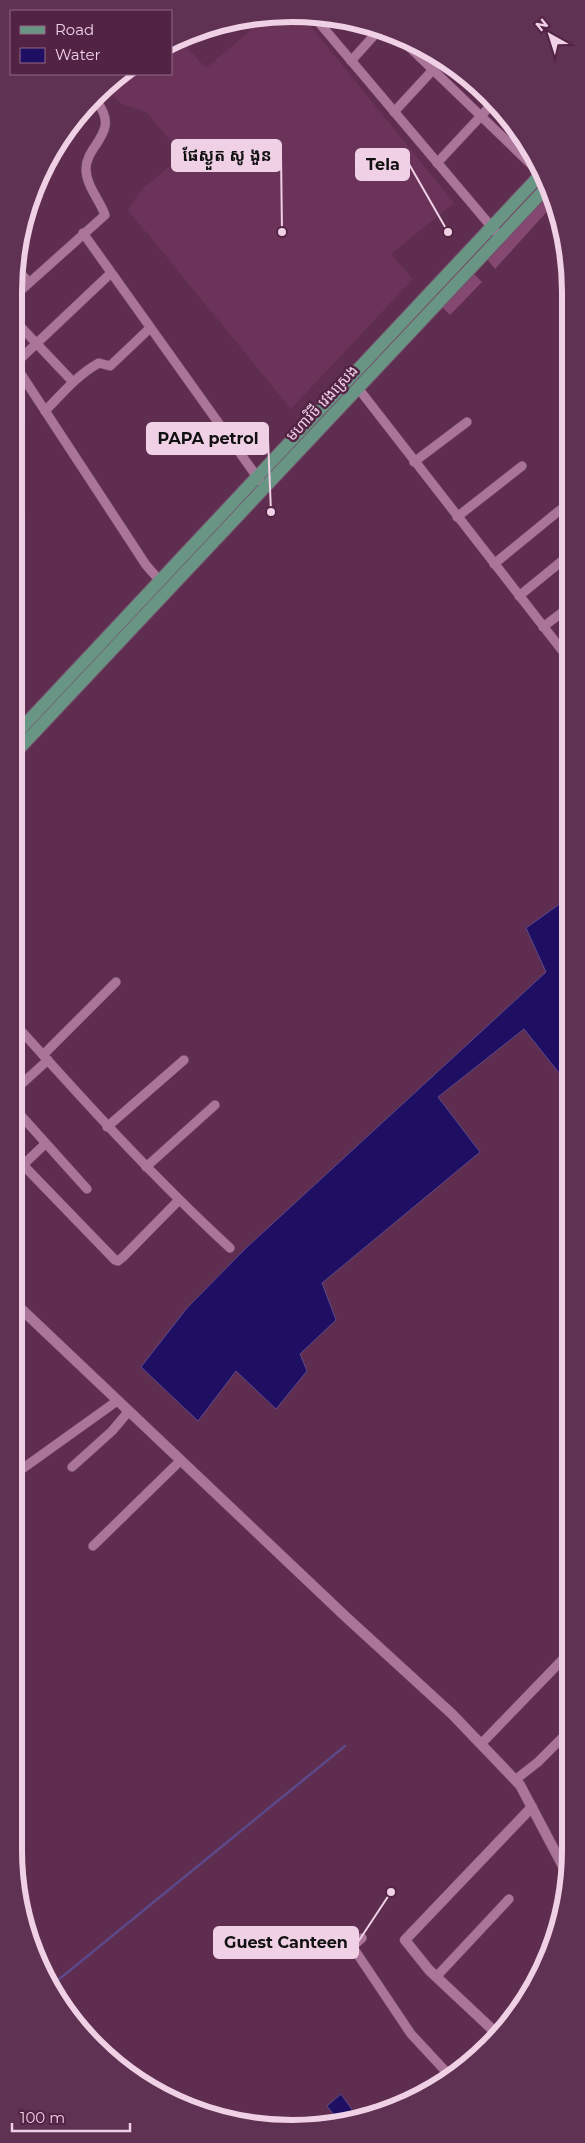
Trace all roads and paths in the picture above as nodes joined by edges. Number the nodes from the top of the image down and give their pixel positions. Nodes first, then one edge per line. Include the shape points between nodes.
1 (320, 24) edge
2 (374, 36) edge
3 (413, 50) edge
4 (351, 61) junction
5 (438, 65) edge
6 (433, 70) junction
7 (98, 106) edge
8 (489, 108) edge
9 (394, 112) junction
10 (481, 116) junction
11 (526, 158) edge
12 (437, 163) junction
13 (538, 179) edge
14 (543, 191) edge
15 (496, 232) junction
16 (83, 233) junction
17 (111, 273) junction
18 (23, 276) edge
19 (29, 282) junction
20 (22, 289) edge
21 (150, 328) junction
22 (406, 328) junction
23 (22, 329) edge
24 (36, 345) junction
25 (22, 357) edge
26 (22, 377) edge
27 (73, 382) junction
28 (358, 388) junction
29 (45, 412) junction
30 (467, 422) dead end
31 (414, 462) junction
32 (522, 466) dead end
33 (261, 482) junction
34 (560, 510) dead end
35 (457, 517) junction
36 (562, 561) edge
37 (494, 564) junction
38 (160, 581) junction
39 (519, 596) junction
40 (562, 613) edge
41 (543, 627) junction
42 (562, 651) edge
43 (22, 728) edge
44 (22, 745) edge
45 (116, 982) dead end
46 (22, 1032) edge
47 (45, 1057) junction
48 (184, 1060) dead end
49 (22, 1082) edge
50 (215, 1106) dead end
51 (22, 1117) edge
52 (107, 1127) junction
53 (46, 1144) junction
54 (22, 1166) edge
55 (146, 1167) junction
56 (22, 1168) edge
57 (87, 1189) dead end
58 (178, 1201) junction
59 (230, 1248) dead end
60 (22, 1310) edge
61 (117, 1401) junction
62 (128, 1412) junction
63 (181, 1460) junction
64 (72, 1467) dead end
65 (22, 1469) edge
66 (92, 1546) dead end
67 (562, 1660) edge
68 (562, 1738) edge
69 (480, 1744) junction
70 (515, 1780) junction
71 (532, 1807) junction
72 (562, 1864) edge
73 (509, 1899) dead end
74 (362, 1938) dead end
75 (436, 1977) junction
76 (496, 2028) edge
77 (446, 2073) edge

1 - 4 street
2 - 4 street
3 - 6 street
4 - 9 street
5 - 6 street
6 - 9 street
6 - 10 street
7 - 16 street via 103,113 104,133 86,168 89,184 105,215
8 - 10 street
9 - 12 street
10 - 11 street
10 - 12 street
12 - 15 street
13 - 15 main road, មហាវិថី វេងស្រេង
14 - 15 main road, មហាវិថី វេងស្រេង
15 - 22 main road, មហាវិថី វេងស្រេង
16 - 17 street
16 - 19 street
17 - 21 street
17 - 24 street
18 - 19 street
19 - 20 street
21 - 27 street via 110,366 99,363
21 - 33 street
22 - 28 main road, មហាវិថី វេងស្រេង
22 - 33 main road, មហាវិថី វេងស្រេង
23 - 24 street
24 - 25 street
24 - 27 street
26 - 29 street
27 - 29 street
28 - 31 street
28 - 33 main road, មហាវិថី វេងស្រេង
29 - 38 street via 146,565
30 - 31 street
31 - 35 street
32 - 35 street
33 - 38 main road, មហាវិថី វេងស្រេង
33 - 44 main road, មហាវិថី វេងស្រេង
34 - 37 street
35 - 37 street
36 - 39 street
37 - 39 street
38 - 43 main road, មហាវិថី វេងស្រេង
39 - 41 street
40 - 41 street
41 - 42 street
45 - 47 street
46 - 47 street
47 - 49 street
47 - 52 street
48 - 52 street
50 - 55 street
51 - 53 street
52 - 55 street
53 - 54 street
53 - 57 street
55 - 58 street
56 - 58 street via 118,1260
58 - 59 street
60 - 61 street
61 - 62 street
61 - 65 street
62 - 63 street
62 - 64 street
63 - 66 street
63 - 69 street
67 - 69 street
68 - 70 street
69 - 70 street
70 - 71 street
71 - 72 street
71 - 75 street via 407,1936 405,1944
73 - 75 street
74 - 77 street via 354,1947 362,1962 411,2034
75 - 76 street

